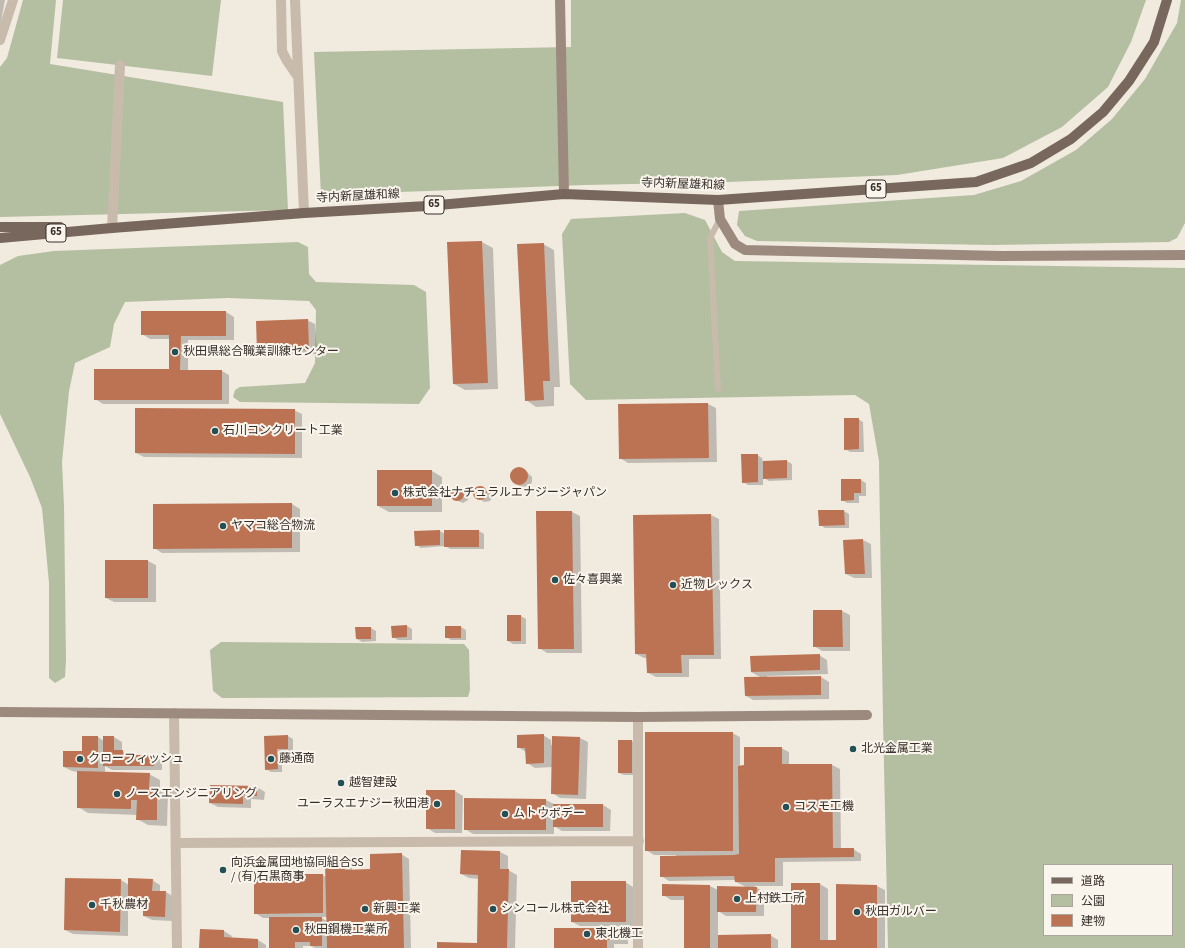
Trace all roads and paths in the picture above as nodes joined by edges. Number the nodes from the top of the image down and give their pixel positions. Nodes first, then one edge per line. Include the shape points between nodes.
1 (13, 0) edge
2 (281, 0) edge
3 (295, 0) edge
4 (560, 0) edge
5 (1167, 0) edge
6 (0, 40) edge
7 (120, 65) dead end
8 (298, 77) junction
9 (564, 194) junction
10 (718, 200) junction
11 (304, 213) junction
12 (720, 219) junction
13 (0, 227) edge
14 (112, 228) junction
15 (0, 238) edge
16 (1185, 255) edge
17 (718, 389) dead end
18 (0, 712) edge
19 (174, 713) junction
20 (867, 715) dead end
21 (638, 717) junction
22 (639, 841) junction
23 (176, 843) junction
24 (177, 948) edge
25 (638, 948) edge

1 - 6 street
2 - 8 street via 282,51
3 - 8 street
4 - 9 street
5 - 10 main road, 寺内新屋雄和線 / 65 via 1154,42 1130,81 1103,112 1071,138 1031,163 976,182
7 - 14 street
8 - 11 street
9 - 10 main road, 寺内新屋雄和線 / 65
9 - 11 main road, 寺内新屋雄和線 / 65
10 - 12 street
11 - 14 main road, 寺内新屋雄和線 / 65
12 - 16 street via 735,244 745,250 1001,256
12 - 17 lane via 710,238
13 - 14 main road, 寺内新屋雄和線 / 65
14 - 15 main road, 寺内新屋雄和線 / 65
18 - 19 street
19 - 21 street
19 - 23 street
20 - 21 street
21 - 22 street
22 - 23 street
22 - 25 street
23 - 24 street

